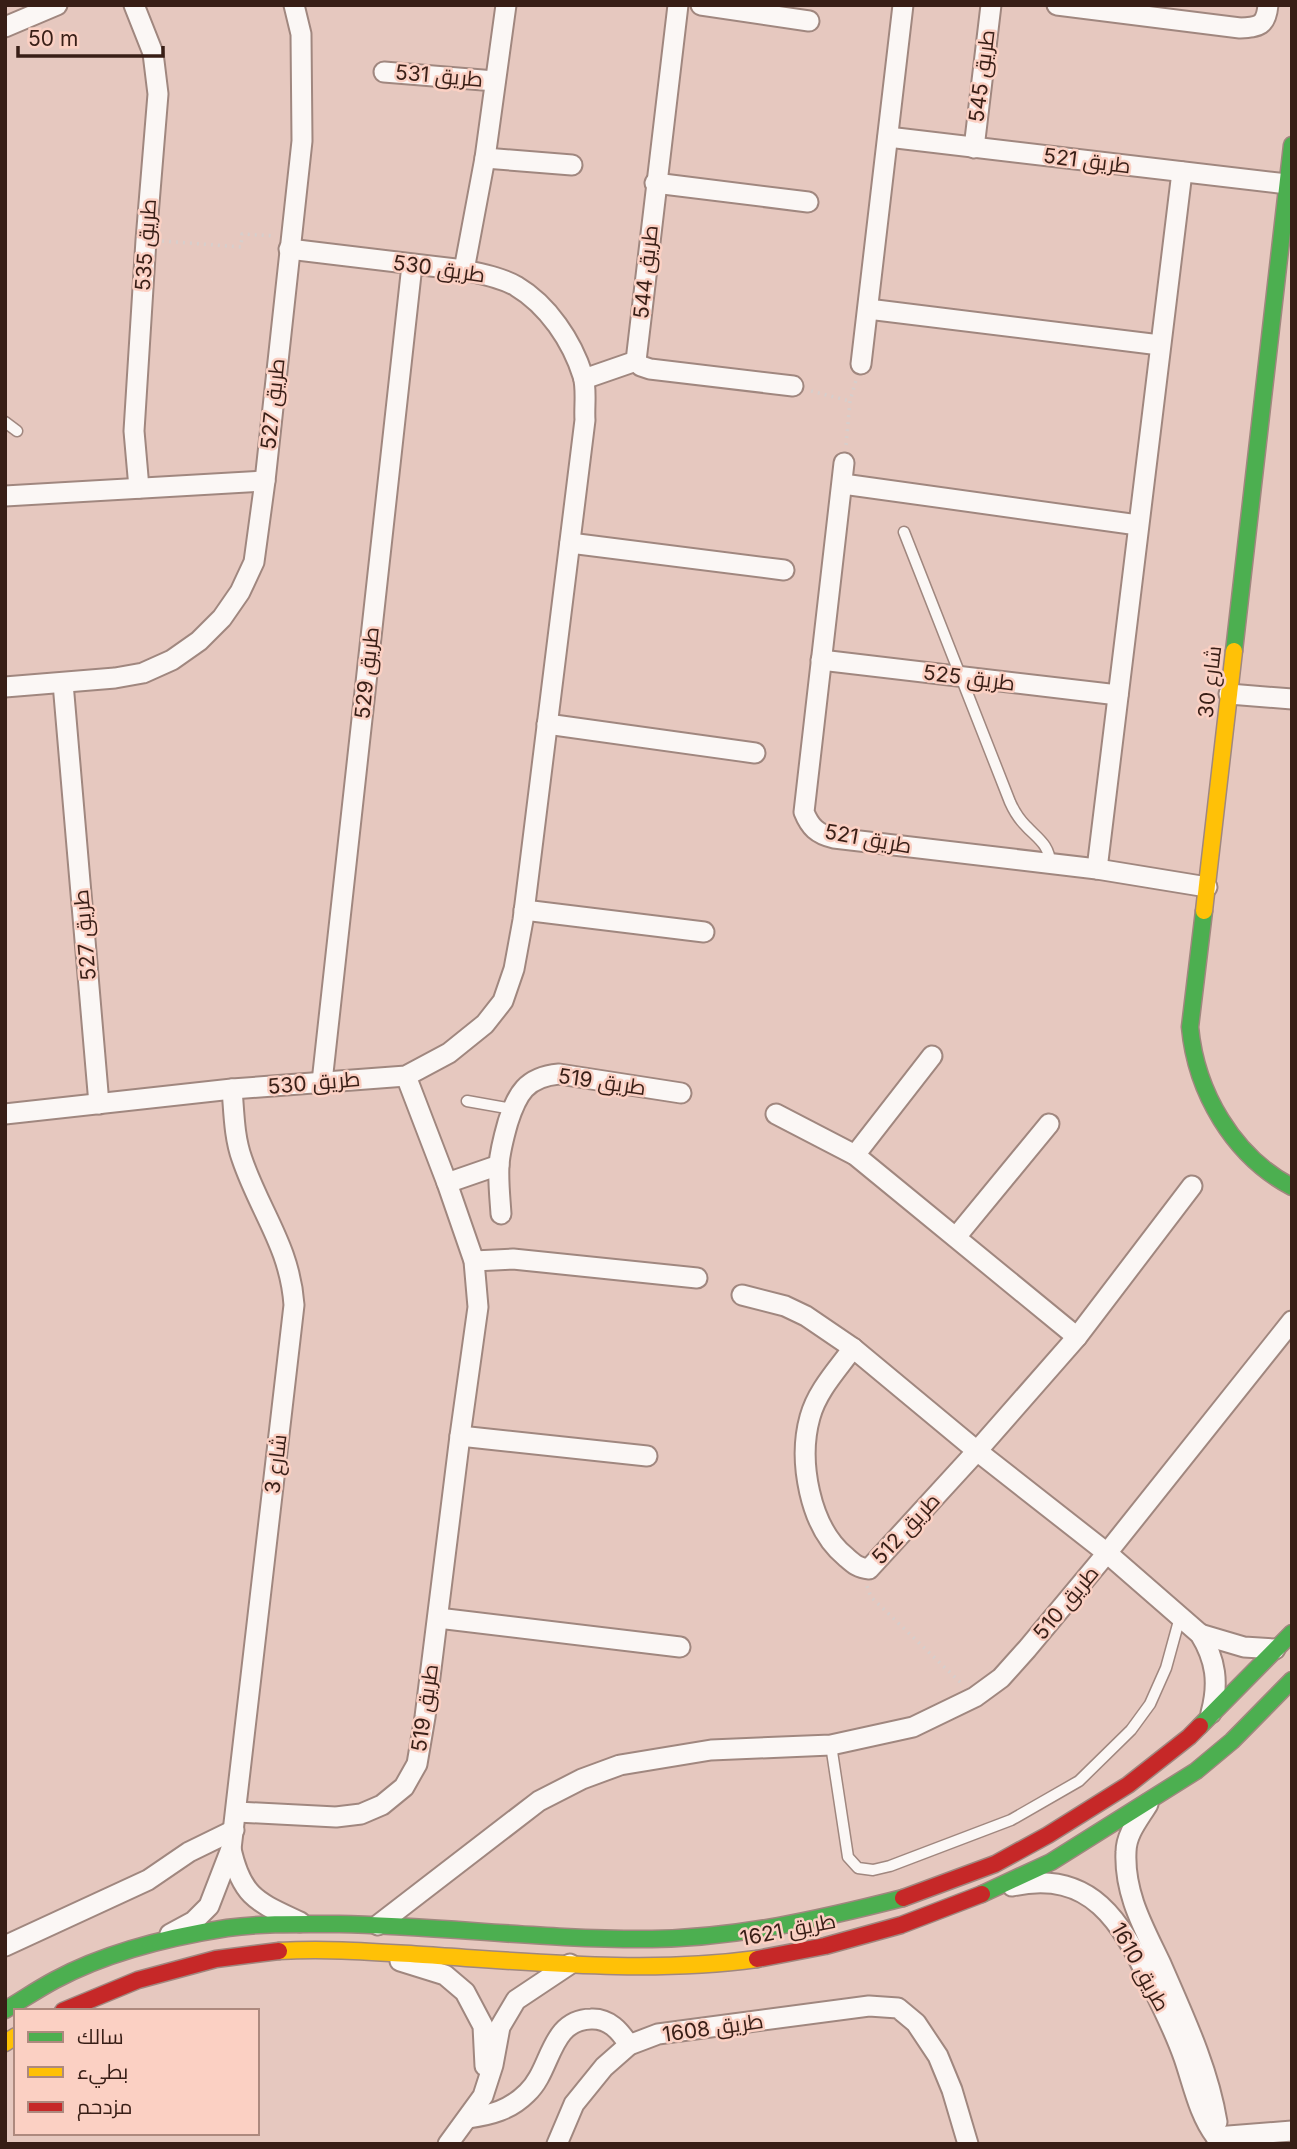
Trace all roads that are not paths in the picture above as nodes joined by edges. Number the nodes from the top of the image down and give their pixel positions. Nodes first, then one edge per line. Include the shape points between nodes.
1 (57, 5) edge
2 (134, 5) edge
3 (295, 5) edge
4 (506, 5) edge
5 (678, 5) edge
6 (701, 5) edge
7 (903, 5) edge
8 (991, 5) edge
9 (1057, 5) edge
10 (1268, 5) edge
11 (809, 21) dead end
12 (5, 27) edge
13 (384, 72) dead end
14 (495, 81) junction
15 (887, 137) junction
16 (1292, 145) edge
17 (974, 148) junction
18 (485, 158) junction
19 (572, 165) dead end
20 (1182, 172) junction
21 (655, 183) junction
22 (1286, 184) junction
23 (808, 202) dead end
24 (289, 249) junction
25 (412, 265) junction
26 (464, 270) junction
27 (1285, 270) edge
28 (868, 309) junction
29 (1160, 345) junction
30 (636, 361) junction
31 (861, 365) road end
32 (584, 379) junction
33 (793, 386) road end
34 (5, 422) edge
35 (17, 431) dead end
36 (844, 463) road end
37 (265, 481) junction
38 (843, 484) junction
39 (139, 488) junction
40 (5, 496) edge
41 (1138, 524) junction
42 (904, 531) dead end
43 (569, 543) junction
44 (783, 570) dead end
45 (821, 660) junction
46 (961, 677) junction
47 (63, 683) junction
48 (5, 687) edge
49 (1229, 694) junction
50 (1118, 695) junction
51 (1292, 699) edge
52 (547, 724) junction
53 (755, 753) dead end
54 (1050, 863) junction
55 (1097, 869) junction
56 (1207, 887) junction
57 (524, 910) junction
58 (704, 932) dead end
59 (933, 1056) dead end
60 (406, 1076) junction
61 (322, 1082) junction
62 (232, 1089) junction
63 (681, 1093) dead end
64 (467, 1101) dead end
65 (99, 1104) junction
66 (512, 1109) junction
67 (5, 1114) edge
68 (776, 1114) dead end
69 (1049, 1124) dead end
70 (855, 1155) junction
71 (499, 1165) junction
72 (447, 1182) junction
73 (1192, 1185) dead end
74 (1292, 1187) edge
75 (501, 1214) dead end
76 (956, 1237) junction
77 (474, 1261) junction
78 (697, 1278) dead end
79 (742, 1295) dead end
80 (1292, 1321) edge
81 (1077, 1337) junction
82 (853, 1348) junction
83 (460, 1436) junction
84 (977, 1451) junction
85 (647, 1456) dead end
86 (1107, 1553) junction
87 (1180, 1617) junction
88 (438, 1618) junction
89 (1292, 1633) edge
90 (1200, 1634) junction
91 (680, 1647) dead end
92 (1275, 1649) junction
93 (1292, 1680) edge
94 (1211, 1713) junction
95 (831, 1745) junction
96 (1150, 1801) junction
97 (234, 1830) junction
98 (994, 1890) junction
99 (302, 1924) junction
100 (378, 1926) junction
101 (229, 1928) joint
102 (152, 1944) junction
103 (5, 1946) edge
104 (372, 1952) junction
105 (1148, 1957) junction
106 (570, 1964) junction
107 (68, 2009) edge
108 (5, 2010) edge
109 (629, 2045) junction
110 (483, 2096) junction
111 (468, 2118) junction
112 (1292, 2131) edge
113 (1216, 2141) edge
114 (448, 2144) edge
115 (557, 2144) edge
116 (968, 2144) edge

1 - 12 street
2 - 39 street, طريق 535 via 153,53 158,94 134,431
3 - 24 street, طريق 527 via 301,34 302,141
4 - 14 street, طريق 531
5 - 21 street, طريق 544
6 - 11 street
7 - 15 street
8 - 17 street, طريق 545
9 - 10 street via 1240,28 1263,22
13 - 14 street, طريق 531
14 - 18 street, طريق 531
15 - 17 street, طريق 521
15 - 28 street
16 - 22 street, شارع 30
17 - 20 street, طريق 521
18 - 19 street
18 - 26 street, طريق 531
20 - 22 street, طريق 521
20 - 29 street
21 - 23 street
21 - 30 street, طريق 544
22 - 27 street, شارع 30
24 - 25 street, طريق 530
24 - 37 street, طريق 527
25 - 26 street, طريق 530
25 - 61 street, طريق 529
26 - 32 street, طريق 530 via 516,286 536,301 566,339
27 - 49 street, شارع 30
28 - 29 street
28 - 31 street
29 - 41 street
30 - 32 street
30 - 33 street via 650,369
32 - 43 street, طريق 530 via 585,420
34 - 35 lane
36 - 38 street, طريق 521
37 - 39 street
37 - 47 street, طريق 527 via 254,562 240,592 214,626 172,660 143,673
38 - 41 street
38 - 45 street, طريق 521
39 - 40 street
41 - 50 street
42 - 46 lane
43 - 44 street
43 - 52 street, طريق 530
45 - 46 street, طريق 525
45 - 54 street, طريق 521 via 804,812 816,831 834,838
46 - 50 street, طريق 525
46 - 54 lane via 1014,811 1045,845
47 - 48 street, طريق 527
47 - 65 street, طريق 527
49 - 51 street
49 - 56 street, شارع 30
50 - 55 street
52 - 53 street
52 - 57 street, طريق 530
54 - 55 street, طريق 521
55 - 56 street, طريق 521
56 - 74 street, شارع 30 via 1191,1048 1202,1084 1233,1138 1267,1172
57 - 58 street
57 - 60 street, طريق 530 via 514,969 503,1001 485,1024 449,1053
59 - 70 street
60 - 61 street, طريق 530
60 - 72 street, طريق 519
61 - 62 street, طريق 530
62 - 65 street, طريق 530
62 - 97 street, شارع 3 via 241,1156 283,1248 294,1305
63 - 66 street, طريق 519 via 548,1075 529,1084
64 - 66 lane
65 - 67 street, طريق 530
66 - 71 street, طريق 519
68 - 70 street
69 - 76 street
70 - 76 street
71 - 72 street
71 - 75 street, طريق 519
72 - 77 street, طريق 519
73 - 81 street, طريق 512
76 - 81 street
77 - 78 street via 513,1259
77 - 83 street, طريق 519 via 478,1323
79 - 82 street via 806,1316
80 - 86 street, طريق 510
81 - 84 street, طريق 512
82 - 84 street
82 - 84 street, طريق 512 via 816,1399 805,1457 810,1494 822,1526 835,1548 859,1568 869,1569 879,1560
83 - 85 street
83 - 88 street, طريق 519
84 - 86 street
86 - 87 street
86 - 95 street, طريق 510 via 1001,1678 975,1697 914,1727
87 - 90 street
87 - 95 lane via 1150,1704 1131,1730 1079,1781 1011,1820 919,1856 873,1870 858,1868 848,1857
88 - 91 street
88 - 97 street, طريق 519 via 417,1764 404,1787 362,1814
89 - 92 street, طريق 1621
90 - 92 street via 1244,1647
90 - 94 street via 1214,1664
92 - 94 street, طريق 1621
93 - 96 street, طريق 1621 via 1232,1741
94 - 100 street, طريق 1621 via 1160,1762 1048,1835 995,1864 892,1901 755,1931 654,1938
95 - 100 street, طريق 510 via 711,1750 620,1765 582,1779 539,1801
96 - 98 street, طريق 1621 via 1051,1862
96 - 105 street, طريق 1610 via 1132,1829 1126,1849 1126,1876
97 - 99 street, شارع 3 via 240,1878 247,1891
97 - 102 street, شارع 3 via 209,1906 194,1921
97 - 103 street via 189,1852 148,1880
98 - 105 street, طريق 1610 via 1043,1883 1082,1894 1100,1904
98 - 106 street, طريق 1621 via 901,1926 755,1959 684,1966
99 - 100 street, طريق 1621
99 - 101 street, طريق 1621
101 - 102 street, شارع 3
102 - 108 street, شارع 3 via 57,1979
104 - 106 street, طريق 1621
104 - 107 street, طريق 1621 via 297,1950 216,1959 138,1980
104 - 110 street via 445,1975 465,1992 483,2025
105 - 113 street, طريق 1610 via 1203,2116
106 - 110 street via 516,2000 500,2027
109 - 111 street via 609,2022 579,2020 556,2038 529,2092 491,2115
109 - 115 street, طريق 1608 via 574,2104
109 - 116 street, طريق 1608 via 658,2034 869,2006 898,2008 916,2023 938,2056
110 - 111 street
111 - 114 street
112 - 113 street

